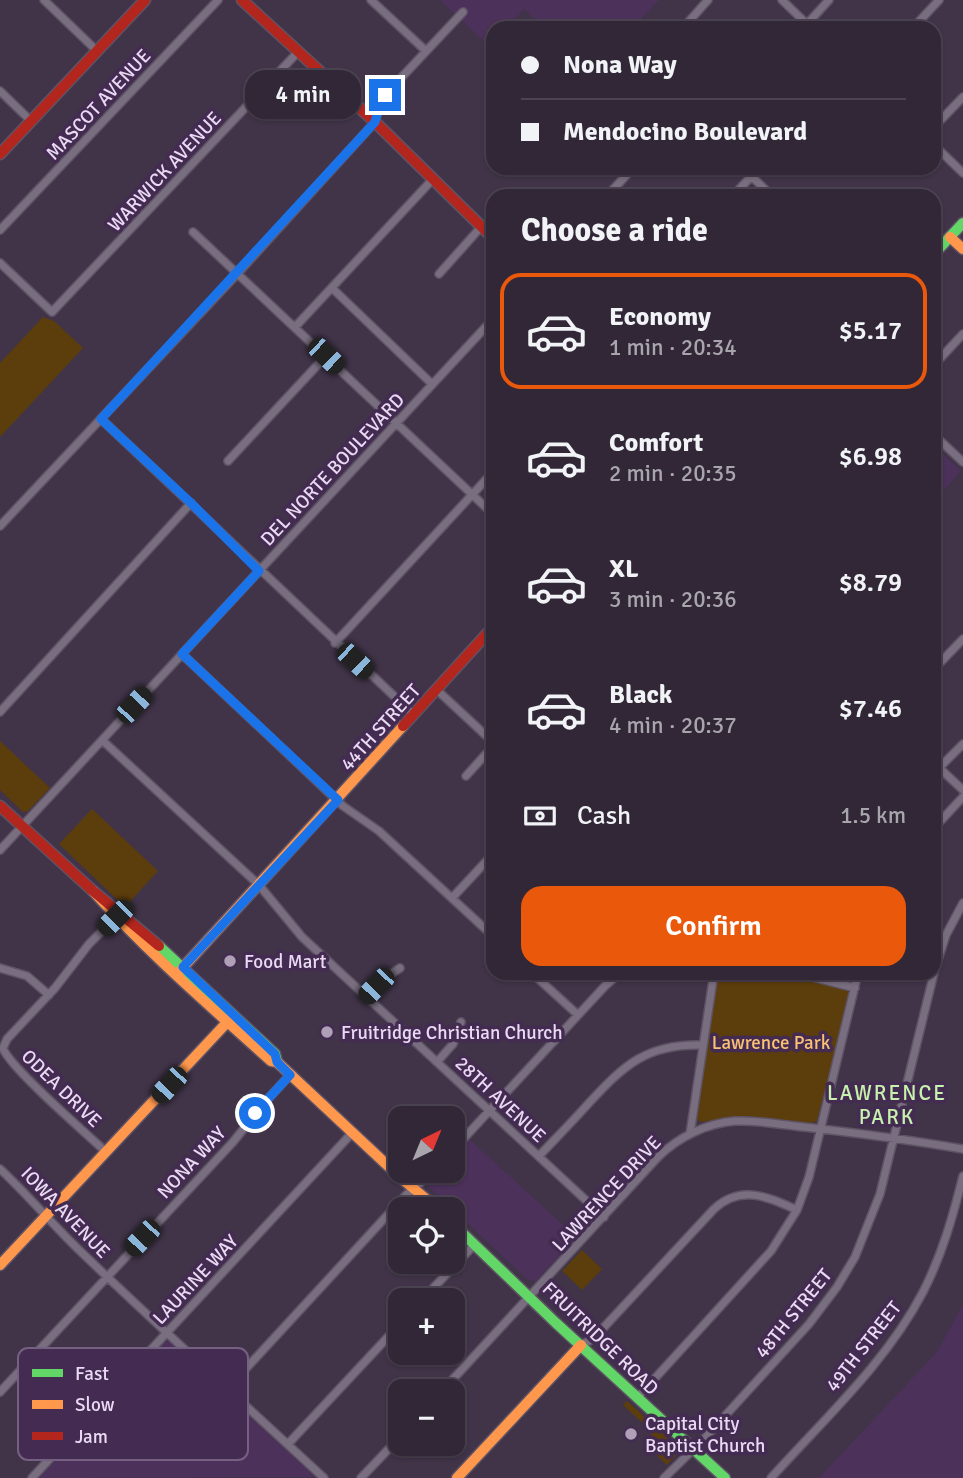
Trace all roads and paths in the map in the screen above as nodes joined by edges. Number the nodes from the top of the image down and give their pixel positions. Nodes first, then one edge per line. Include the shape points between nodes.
1 (44, 0) edge
2 (145, 0) edge
3 (218, 0) edge
4 (242, 0) edge
5 (372, 0) edge
6 (708, 0) edge
7 (782, 0) edge
8 (829, 0) edge
9 (939, 0) edge
10 (463, 12) dead end
11 (689, 21) edge
12 (801, 21) edge
13 (811, 21) edge
14 (920, 21) edge
15 (97, 51) junction
16 (426, 51) junction
17 (298, 52) junction
18 (0, 91) edge
19 (963, 97) edge
20 (941, 120) edge
21 (32, 121) junction
22 (375, 122) junction
23 (941, 152) edge
24 (0, 154) edge
25 (963, 173) edge
26 (626, 175) edge
27 (751, 176) joint
28 (433, 179) junction
29 (614, 189) edge
30 (739, 189) edge
31 (765, 189) edge
32 (963, 223) edge
33 (481, 228) junction
34 (0, 230) edge
35 (193, 232) dead end
36 (486, 232) edge
37 (950, 237) junction
38 (941, 247) edge
39 (963, 249) edge
40 (0, 263) edge
41 (238, 273) junction
42 (439, 274) dead end
43 (332, 288) junction
44 (295, 327) junction
45 (486, 327) edge
46 (963, 334) edge
47 (326, 356) junction
48 (941, 358) edge
49 (432, 384) junction
50 (101, 419) junction
51 (397, 423) junction
52 (941, 442) edge
53 (228, 461) dead end
54 (963, 462) edge
55 (486, 479) edge
56 (471, 495) junction
57 (191, 503) junction
58 (486, 508) edge
59 (0, 527) edge
60 (259, 571) junction
61 (486, 635) edge
62 (963, 639) edge
63 (335, 643) junction
64 (182, 654) junction
65 (941, 662) edge
66 (437, 690) junction
67 (0, 712) edge
68 (414, 715) junction
69 (486, 736) edge
70 (102, 740) junction
71 (963, 744) edge
72 (486, 753) edge
73 (941, 762) edge
74 (941, 769) edge
75 (466, 776) dead end
76 (963, 790) edge
77 (963, 797) edge
78 (338, 800) junction
79 (0, 806) edge
80 (941, 821) edge
81 (22, 826) junction
82 (0, 850) edge
83 (486, 862) edge
84 (259, 885) junction
85 (93, 891) junction
86 (452, 898) junction
87 (963, 903) edge
88 (115, 918) junction
89 (486, 930) edge
90 (941, 950) edge
91 (0, 968) edge
92 (400, 968) dead end
93 (180, 971) junction
94 (540, 980) edge
95 (613, 980) edge
96 (713, 980) edge
97 (824, 980) edge
98 (857, 980) edge
99 (932, 980) edge
100 (855, 988) junction
101 (49, 995) junction
102 (366, 996) junction
103 (578, 1015) junction
104 (231, 1018) junction
105 (461, 1022) dead end
106 (703, 1045) junction
107 (437, 1062) junction
108 (290, 1075) junction
109 (489, 1110) junction
110 (820, 1129) junction
111 (352, 1133) junction
112 (690, 1134) junction
113 (466, 1136) edge
114 (895, 1138) junction
115 (963, 1149) edge
116 (106, 1152) junction
117 (540, 1156) junction
118 (0, 1169) edge
119 (963, 1176) edge
120 (421, 1183) edge
121 (415, 1188) junction
122 (425, 1197) edge
123 (797, 1210) junction
124 (44, 1217) junction
125 (604, 1217) junction
126 (465, 1235) edge
127 (475, 1244) junction
128 (0, 1265) edge
129 (106, 1276) junction
130 (433, 1288) edge
131 (531, 1296) junction
132 (167, 1332) junction
133 (388, 1337) edge
134 (581, 1345) junction
135 (40, 1348) edge
136 (152, 1348) edge
137 (184, 1348) edge
138 (248, 1367) edge
139 (18, 1372) edge
140 (453, 1379) edge
141 (0, 1392) edge
142 (637, 1398) junction
143 (248, 1407) edge
144 (288, 1444) junction
145 (693, 1448) junction
146 (388, 1450) edge
147 (49, 1460) edge
148 (32, 1478) edge
149 (324, 1478) edge
150 (361, 1478) edge
151 (457, 1478) edge
152 (664, 1478) edge
153 (725, 1478) edge
154 (771, 1478) edge

1 - 15 street
2 - 15 street
3 - 34 street, MASCOT AVENUE
4 - 17 street
5 - 16 street
6 - 11 street
7 - 12 street
8 - 13 street
9 - 14 street
10 - 16 street
15 - 21 street
16 - 22 street via 381,100
17 - 22 street
17 - 40 street, WARWICK AVENUE via 52,312
18 - 21 street
19 - 20 street
21 - 24 street
22 - 28 street
22 - 41 street
23 - 25 street
26 - 29 street
27 - 30 street
27 - 31 street
28 - 33 street
28 - 43 street
32 - 37 street
33 - 36 street
33 - 42 street
35 - 41 street
37 - 38 street
37 - 39 street
41 - 44 street
41 - 50 street
43 - 44 street
43 - 49 street
44 - 47 street
45 - 49 street, DEL NORTE BOULEVARD
46 - 48 street
47 - 51 street
47 - 53 street
49 - 51 street, DEL NORTE BOULEVARD
50 - 57 street
50 - 59 street
51 - 56 street
51 - 60 street, DEL NORTE BOULEVARD
52 - 54 street
55 - 56 street
56 - 58 street
56 - 63 street
57 - 60 street
57 - 67 street
60 - 63 street
60 - 64 street, DEL NORTE BOULEVARD
61 - 66 street, 44TH STREET
62 - 65 street
63 - 68 street
64 - 70 street, DEL NORTE BOULEVARD
64 - 78 street
66 - 68 street, 44TH STREET
66 - 69 street
68 - 78 street, 44TH STREET
70 - 81 street, DEL NORTE BOULEVARD
70 - 84 street, 28TH AVENUE
71 - 73 street
72 - 75 street
74 - 76 street
77 - 80 street
78 - 84 street, 44TH STREET
78 - 86 street
79 - 81 street
81 - 82 street, DEL NORTE BOULEVARD
81 - 85 street
83 - 86 street
84 - 93 street, 44TH STREET
84 - 102 street, 28TH AVENUE via 302,937
85 - 88 street
85 - 93 street via 122,912
86 - 89 street
87 - 90 street, 48TH STREET
88 - 93 street
88 - 101 street, ODEA DRIVE
91 - 101 street via 27,976
92 - 102 street
93 - 104 street
94 - 103 street
95 - 103 street
96 - 106 street
97 - 100 street
98 - 100 street
99 - 114 street, 48TH STREET
100 - 110 street
101 - 116 street, ODEA DRIVE via 7,1039 4,1052
102 - 107 street, 28TH AVENUE
103 - 109 street
104 - 108 street via 275,1054
104 - 116 street
105 - 107 street via 453,1044
106 - 112 street
106 - 117 street via 664,1048 628,1064
107 - 109 street, 28TH AVENUE
108 - 111 street
108 - 129 street, NONA WAY
109 - 113 street
109 - 117 street, 28TH AVENUE
110 - 112 street, LAWRENCE DRIVE via 735,1121
110 - 114 street, LAWRENCE DRIVE
110 - 123 street
111 - 121 street
111 - 132 street, LAURINE WAY
112 - 125 street, LAWRENCE DRIVE via 665,1151
114 - 115 street, LAWRENCE DRIVE
114 - 145 street, 48TH STREET via 873,1216 837,1287 809,1324
116 - 124 street
117 - 125 street, 28TH AVENUE
118 - 124 street, IOWA AVENUE
119 - 154 street, 49TH STREET via 935,1266 902,1327
120 - 121 street
121 - 122 street
121 - 138 street
123 - 134 street via 757,1194 726,1199 593,1339
123 - 142 street via 771,1251
124 - 128 street
124 - 129 street, IOWA AVENUE
125 - 131 street, LAWRENCE DRIVE
126 - 127 street, FRUITRIDGE ROAD
127 - 130 street
127 - 131 street, FRUITRIDGE ROAD
129 - 132 street, IOWA AVENUE
129 - 135 street, NONA WAY
131 - 134 street, FRUITRIDGE ROAD
131 - 140 street, LAWRENCE DRIVE
132 - 136 street, LAURINE WAY
132 - 137 street, IOWA AVENUE
133 - 144 street
134 - 142 street, FRUITRIDGE ROAD
134 - 151 street
139 - 141 street, NONA WAY
142 - 145 street, FRUITRIDGE ROAD
143 - 144 street, IOWA AVENUE
144 - 149 street, IOWA AVENUE
145 - 152 street, 48TH STREET
145 - 153 street, FRUITRIDGE ROAD
146 - 150 street
147 - 148 street, LAURINE WAY

